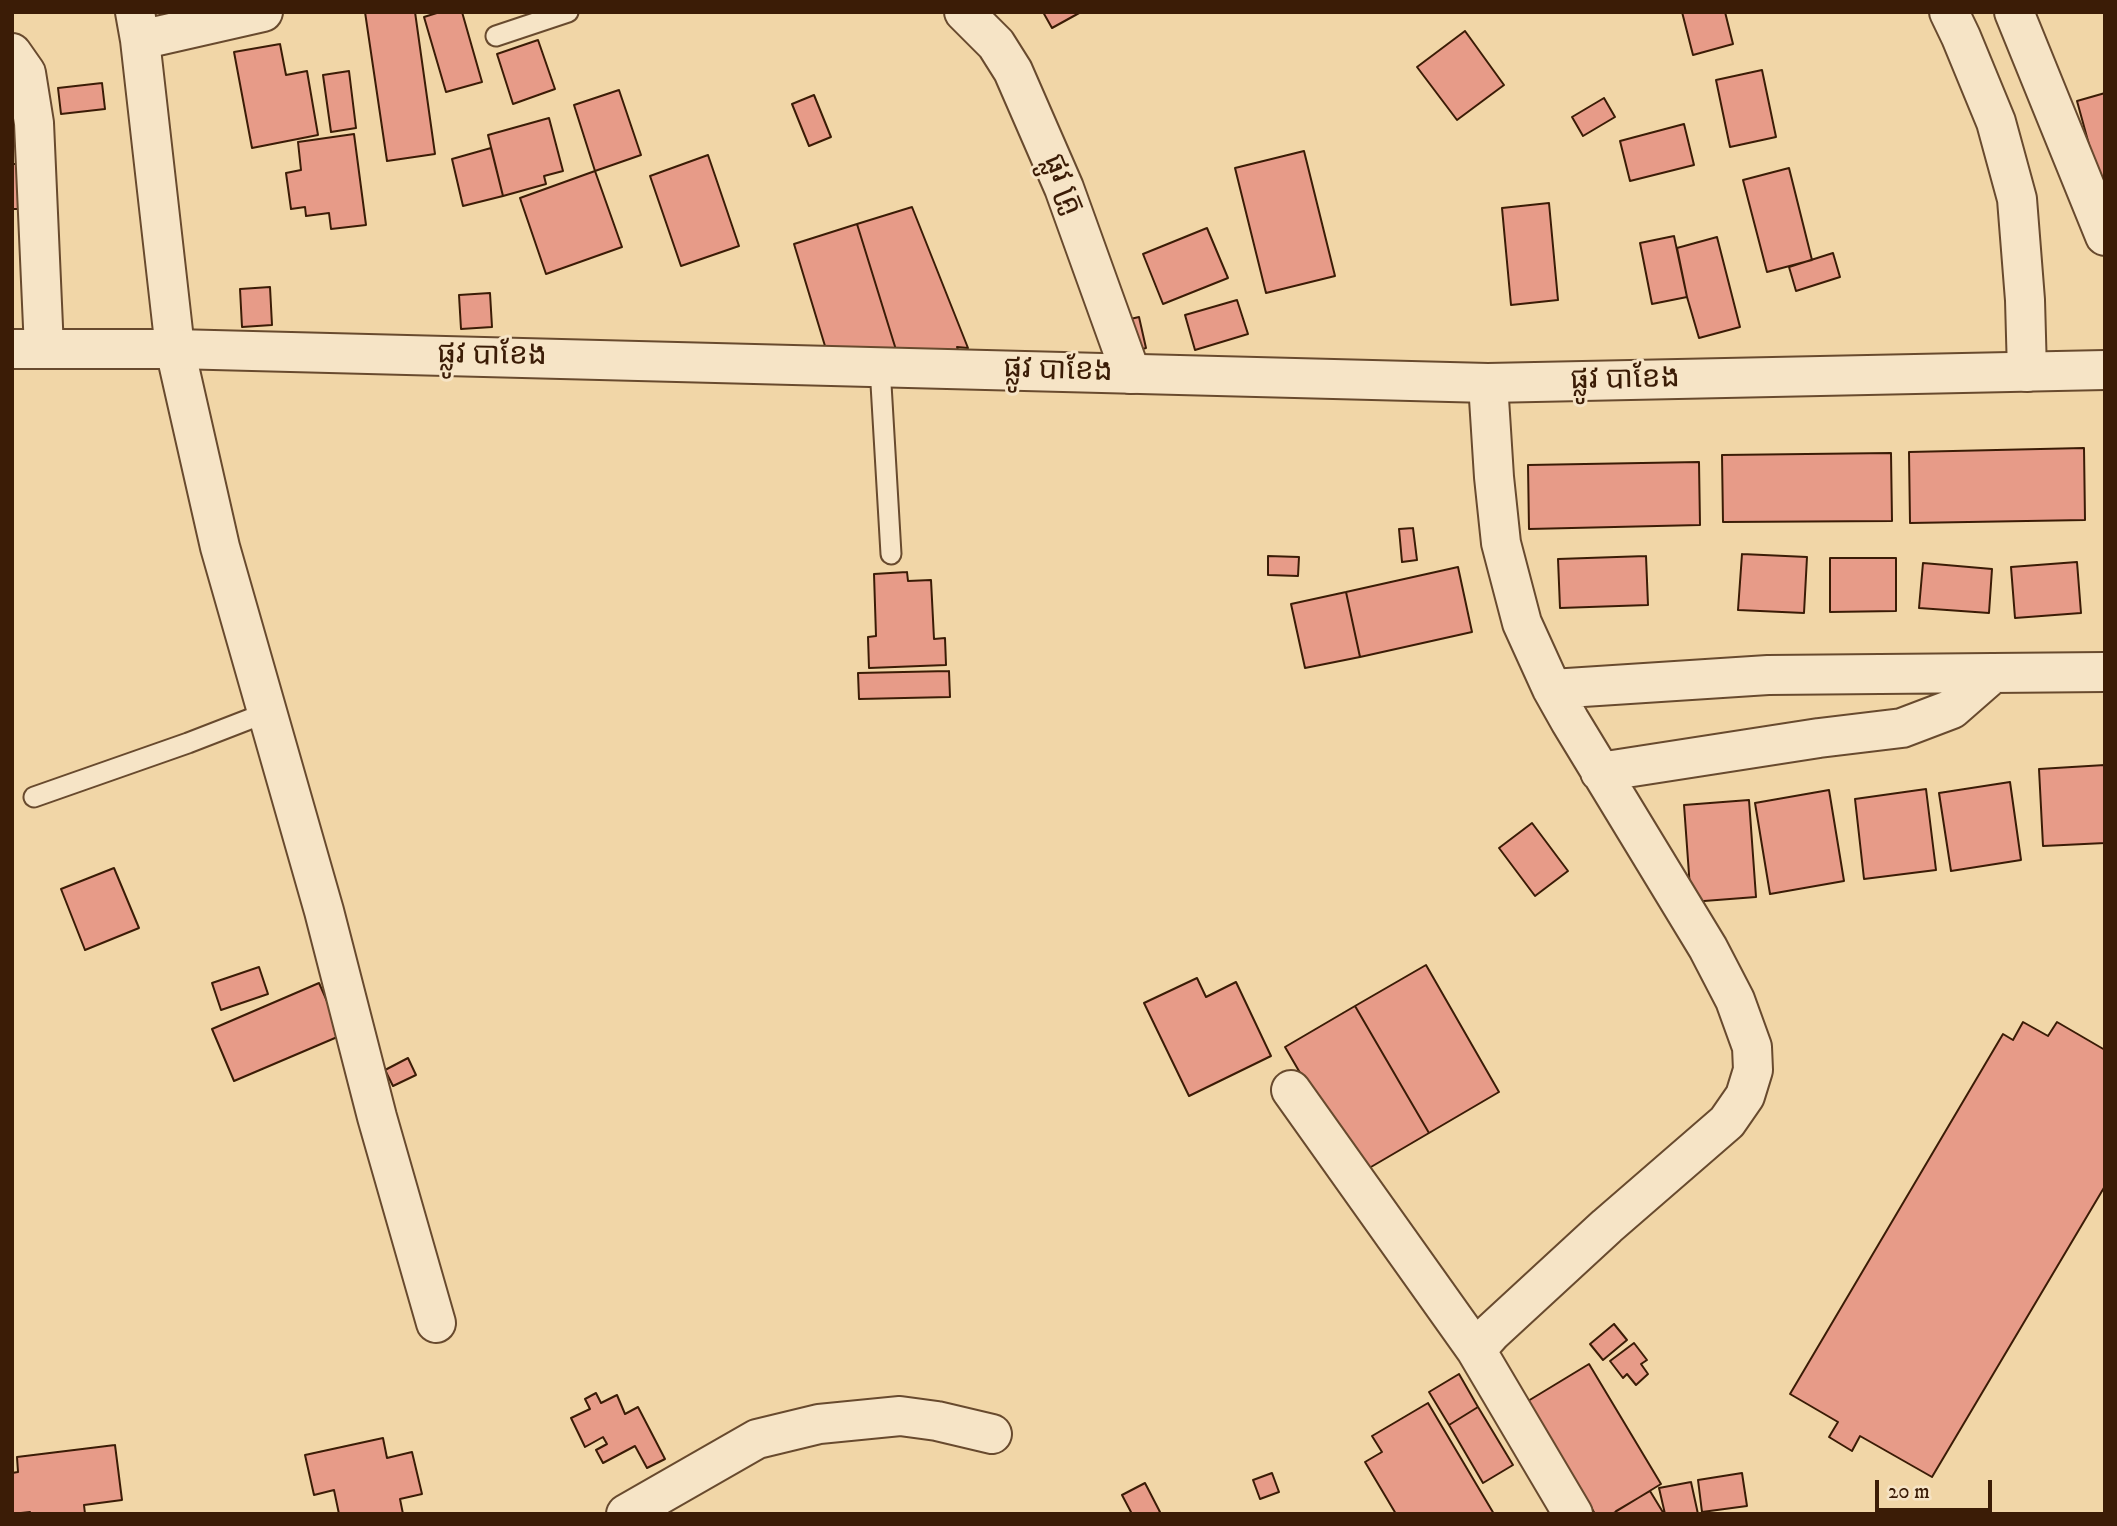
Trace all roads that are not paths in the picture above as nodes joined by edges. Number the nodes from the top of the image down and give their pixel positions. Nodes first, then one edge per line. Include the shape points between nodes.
1 (262, 12) edge
2 (568, 12) edge
3 (964, 12) edge
4 (1949, 12) edge
5 (2014, 12) edge
6 (137, 26) edge
7 (496, 36) dead end
8 (12, 53) edge
9 (2105, 236) edge
10 (28, 349) edge
11 (175, 349) junction
12 (880, 367) junction
13 (2105, 370) edge
14 (2026, 372) junction
15 (1131, 374) junction
16 (1489, 383) junction
17 (891, 554) dead end
18 (2105, 673) edge
19 (1992, 674) junction
20 (1552, 689) junction
21 (268, 712) junction
22 (1600, 772) junction
23 (34, 797) dead end
24 (1291, 1090) dead end
25 (436, 1322) dead end
26 (1476, 1350) junction
27 (992, 1434) dead end
28 (626, 1514) edge
29 (1573, 1514) edge

1 - 6 street
2 - 7 lane
3 - 15 street, ផ្លូវ គ្រូ via 996,44 1013,71 1064,188
4 - 14 street via 1996,122 2017,199
5 - 9 street
6 - 11 street
8 - 10 street via 26,73 34,123
10 - 11 street, ផ្លូវ បាខែង
11 - 12 street, ផ្លូវ បាខែង
11 - 21 street via 220,547
12 - 15 street, ផ្លូវ បាខែង
12 - 17 lane
13 - 14 street, ផ្លូវ បាខែង
14 - 16 street, ផ្លូវ បាខែង
15 - 16 street, ផ្លូវ បាខែង
16 - 20 street via 1501,544 1522,623
18 - 19 street
19 - 20 street via 1769,675
19 - 22 street via 1952,709 1902,728
20 - 22 street
21 - 23 lane
21 - 25 street
22 - 26 street via 1735,1000 1752,1047 1753,1070 1745,1096 1727,1122 1607,1226
24 - 26 street
26 - 29 street
27 - 28 street via 900,1416 820,1424 757,1439

